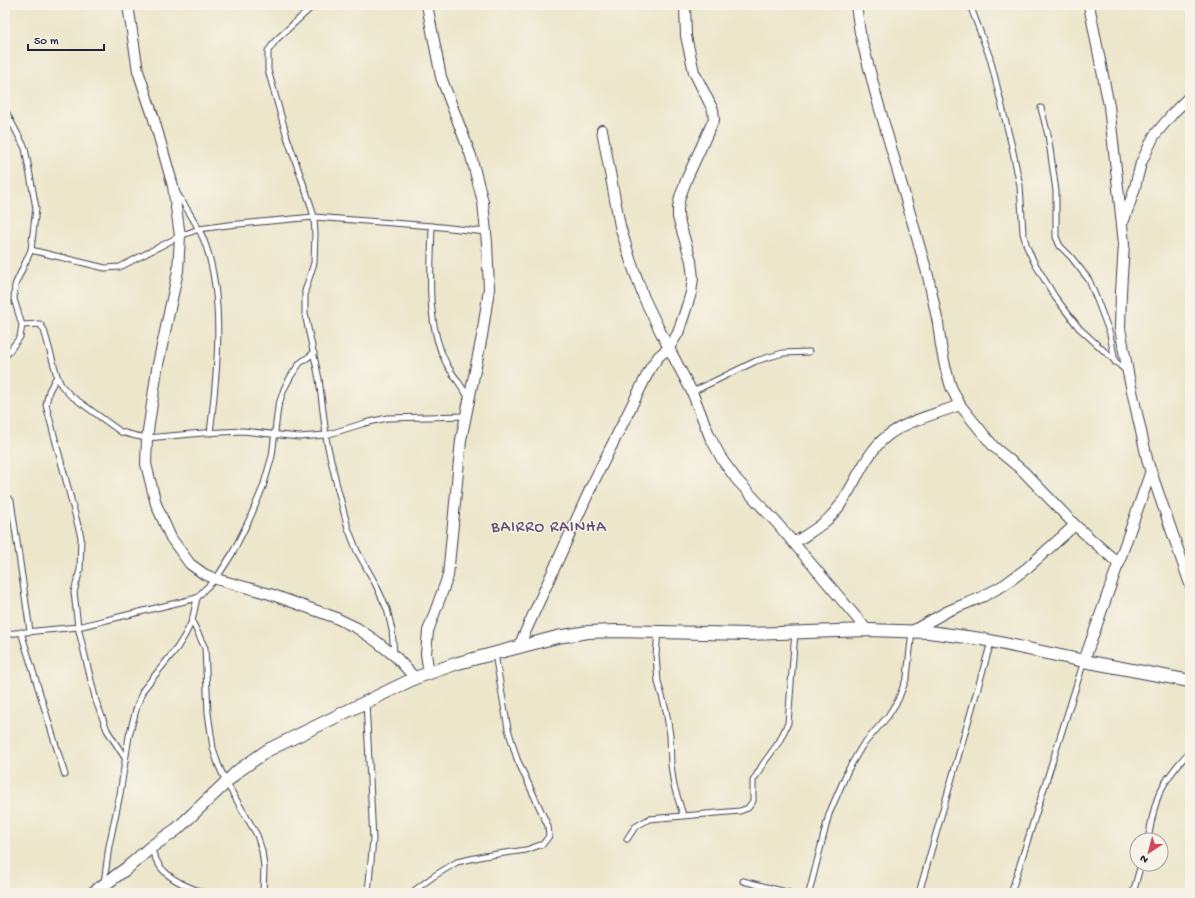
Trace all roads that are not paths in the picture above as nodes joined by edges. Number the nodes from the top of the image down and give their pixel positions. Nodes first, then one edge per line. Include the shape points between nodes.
1 (128, 5) edge
2 (314, 5) edge
3 (427, 5) edge
4 (685, 5) edge
5 (856, 5) edge
6 (970, 5) edge
7 (1089, 5) edge
8 (1190, 96) edge
9 (1041, 108) dead end
10 (5, 110) edge
11 (602, 130) dead end
12 (173, 186) junction
13 (314, 217) junction
14 (1122, 224) junction
15 (432, 226) junction
16 (199, 229) junction
17 (486, 232) junction
18 (180, 236) junction
19 (31, 250) junction
20 (22, 325) junction
21 (669, 348) junction
22 (809, 352) dead end
23 (314, 353) junction
24 (5, 357) edge
25 (1115, 362) junction
26 (1128, 373) junction
27 (57, 376) junction
28 (692, 392) junction
29 (469, 399) junction
30 (960, 405) junction
31 (466, 416) junction
32 (210, 433) junction
33 (275, 435) junction
34 (326, 435) junction
35 (146, 438) junction
36 (1151, 471) junction
37 (5, 496) edge
38 (1075, 525) junction
39 (794, 543) junction
40 (1118, 564) junction
41 (216, 579) junction
42 (1190, 584) edge
43 (197, 598) junction
44 (192, 621) junction
45 (78, 627) junction
46 (867, 630) junction
47 (30, 631) junction
48 (658, 631) junction
49 (912, 631) junction
50 (21, 632) junction
51 (795, 632) junction
52 (5, 634) edge
53 (992, 641) junction
54 (518, 648) junction
55 (496, 654) junction
56 (394, 656) junction
57 (1084, 661) junction
58 (429, 673) junction
59 (415, 678) junction
60 (1190, 681) edge
61 (366, 702) junction
62 (1190, 751) edge
63 (125, 758) junction
64 (65, 775) dead end
65 (226, 782) junction
66 (683, 815) junction
67 (1150, 832) edge
68 (627, 839) dead end
69 (150, 847) junction
70 (1139, 872) edge
71 (743, 881) dead end
72 (104, 886) junction
73 (93, 893) edge
74 (204, 893) edge
75 (263, 893) edge
76 (368, 893) edge
77 (411, 893) edge
78 (790, 893) edge
79 (809, 893) edge
80 (919, 893) edge
81 (1011, 893) edge
82 (1133, 893) edge

1 - 12 street via 138,71
2 - 13 lane via 276,40 268,51 268,70
3 - 17 street via 441,77 471,156 483,202
4 - 21 street via 686,36 694,72 714,110 714,119 680,197 678,217 691,261 692,293 678,333
5 - 30 street via 860,33 877,99 928,276 945,366
6 - 25 lane via 990,58 1012,147 1020,186 1023,233 1027,247 1055,297 1079,328
7 - 14 street via 1109,106
8 - 14 street via 1154,136 1141,164
9 - 25 lane via 1055,183 1056,237 1060,246 1089,280 1110,334
10 - 19 lane via 26,148 36,208
11 - 21 street via 620,226 644,298
12 - 16 lane
12 - 18 street
13 - 15 lane
13 - 16 lane
13 - 23 lane via 314,263 305,291 305,314
14 - 26 street via 1124,244 1120,328
15 - 17 lane
15 - 29 lane via 431,299 436,336 447,364
16 - 18 lane
16 - 32 lane via 211,264 218,323
17 - 29 street via 489,289
18 - 19 lane via 120,267 105,268
18 - 35 street via 178,271 157,369
19 - 20 lane via 15,285 14,299
20 - 24 lane via 20,337
20 - 27 lane via 40,324
21 - 28 street
21 - 54 street via 659,356 642,384 593,483
22 - 28 lane via 783,353 756,361
23 - 33 lane via 300,364 284,389 278,407
23 - 34 lane
25 - 26 lane
26 - 36 street
27 - 35 lane via 61,386 70,395 121,432
27 - 45 lane via 49,391 46,405 81,536 80,570 74,592
28 - 39 street via 710,437 723,461
29 - 31 street
30 - 38 street via 994,447 1023,471
30 - 39 street via 904,425 887,436 876,446 833,514 822,525
31 - 34 lane via 387,418
31 - 58 street via 456,483 448,576 428,631 426,654
32 - 33 lane via 243,431
32 - 35 lane
33 - 34 lane
33 - 41 lane via 263,487 232,554
34 - 56 lane via 348,528 387,609
35 - 41 street via 149,480 171,538 190,564
36 - 40 street
36 - 42 street
37 - 47 lane via 11,502
38 - 40 street
38 - 49 street via 1004,585
39 - 46 street
40 - 57 street
41 - 43 lane
41 - 56 street via 270,594 334,617 357,628
43 - 44 lane
43 - 45 lane
44 - 63 lane via 177,648 143,690
44 - 65 lane via 205,648 210,737
45 - 47 lane
45 - 63 lane via 96,701 107,730
46 - 49 street
46 - 51 street
47 - 50 lane
48 - 51 street via 746,634
48 - 54 street via 588,632 557,637
48 - 66 lane via 658,682 670,735 674,786
49 - 53 street
49 - 79 lane via 907,677 898,700 862,746 848,770 829,814
50 - 52 lane
50 - 64 lane
51 - 66 lane via 788,723 779,742 752,781 753,801 748,808 740,811
53 - 57 street
53 - 80 lane
54 - 55 street
55 - 58 street
55 - 77 lane via 508,730 517,759 548,826 549,836 543,844 526,850 457,862
56 - 59 street
57 - 60 street
57 - 81 lane
58 - 59 street
59 - 61 street
61 - 65 street via 268,750
61 - 76 lane via 373,839
62 - 67 lane via 1160,791
63 - 72 lane
65 - 69 street via 177,829
65 - 75 lane via 257,835 264,867
66 - 68 lane via 649,819 635,827
69 - 72 street
69 - 74 lane via 165,872
70 - 82 lane
71 - 78 lane
72 - 73 street

